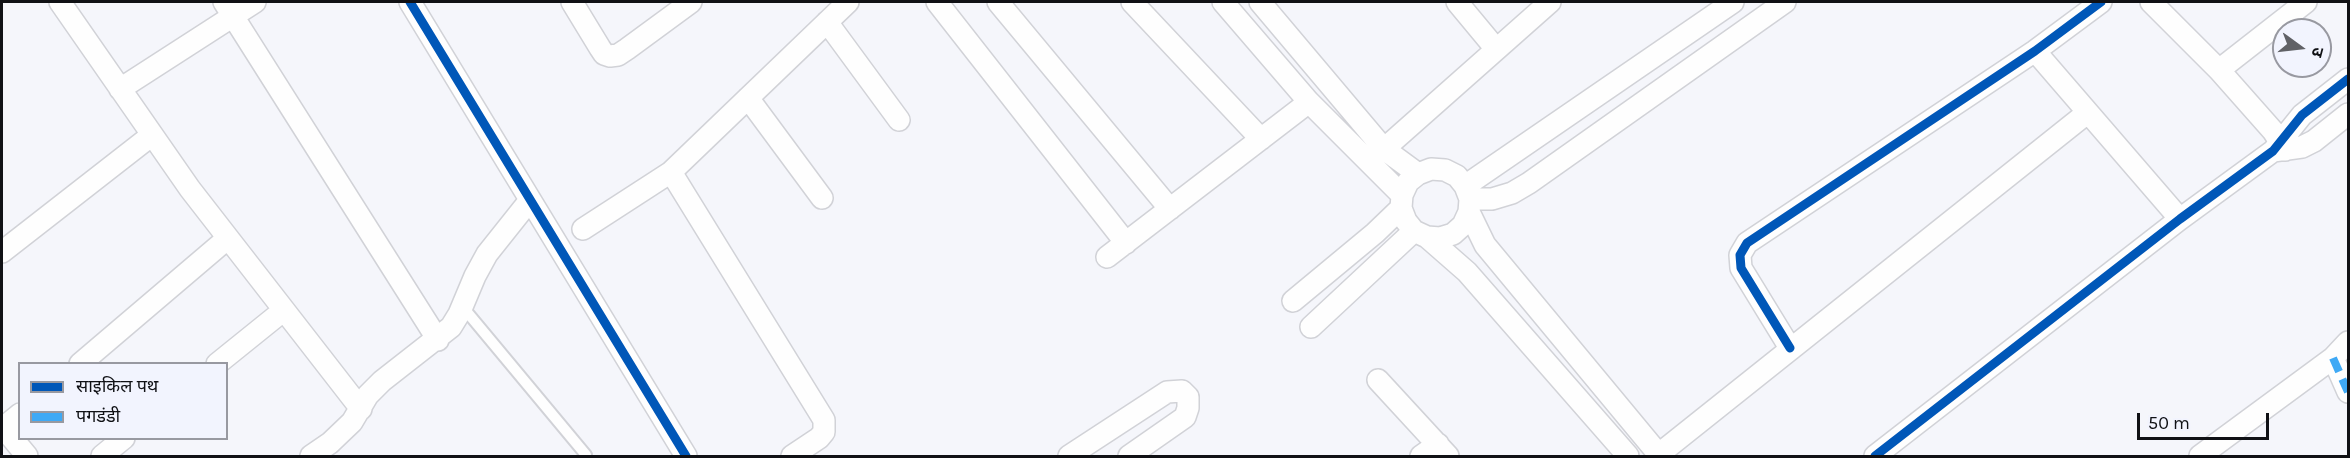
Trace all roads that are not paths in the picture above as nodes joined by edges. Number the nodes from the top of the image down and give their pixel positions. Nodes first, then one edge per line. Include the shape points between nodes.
1 (60, 2) edge
2 (255, 2) edge
3 (410, 2) edge
4 (572, 2) edge
5 (691, 2) edge
6 (848, 2) edge
7 (937, 2) edge
8 (998, 2) edge
9 (1132, 2) edge
10 (1223, 2) edge
11 (1260, 2) edge
12 (1457, 2) edge
13 (1550, 2) edge
14 (1733, 2) edge
15 (1785, 2) edge
16 (2101, 2) edge
17 (2151, 2) edge
18 (2306, 2) edge
19 (229, 9) edge
20 (827, 22) junction
21 (1496, 50) junction
22 (2035, 51) junction
23 (2219, 70) junction
24 (2349, 79) edge
25 (120, 89) junction
26 (748, 98) junction
27 (1309, 102) junction
28 (2087, 113) junction
29 (2349, 114) edge
30 (899, 120) dead end
31 (152, 135) junction
32 (1261, 139) junction
33 (2279, 147) junction
34 (1384, 148) junction
35 (671, 172) junction
36 (1418, 174) junction
37 (822, 198) dead end
38 (1468, 199) junction
39 (530, 200) junction
40 (1402, 201) junction
41 (1170, 209) junction
42 (2180, 219) junction
43 (583, 229) dead end
44 (1420, 234) junction
45 (228, 238) junction
46 (1126, 243) junction
47 (2, 252) edge
48 (1107, 257) dead end
49 (1293, 301) dead end
50 (462, 306) junction
51 (284, 310) junction
52 (1311, 327) dead end
53 (438, 340) junction
54 (2349, 342) edge
55 (1790, 348) junction
56 (2333, 358) junction
57 (81, 362) edge
58 (218, 362) edge
59 (1378, 380) dead end
60 (2349, 392) edge
61 (361, 409) junction
62 (18, 415) edge
63 (2, 427) edge
64 (122, 440) edge
65 (1436, 452) edge
66 (586, 455) edge
67 (27, 456) edge
68 (102, 456) edge
69 (311, 456) edge
70 (686, 456) edge
71 (792, 456) edge
72 (1069, 456) edge
73 (1129, 456) edge
74 (1628, 456) edge
75 (1659, 456) edge
76 (1875, 456) edge
77 (2200, 456) edge

1 - 25 street
2 - 19 street
3 - 39 street
4 - 5 street via 604,54 610,56 618,56
6 - 20 street
7 - 46 street
8 - 41 street
9 - 32 street
10 - 27 street
11 - 34 street
12 - 21 street
13 - 21 street
14 - 38 street
15 - 38 street via 1529,183 1492,199
16 - 22 street
17 - 23 street
18 - 23 street
19 - 25 street
19 - 53 street
20 - 26 street
20 - 30 street
21 - 34 street
22 - 28 street
22 - 55 street via 1747,243 1740,255 1741,268
23 - 33 street
24 - 33 street via 2302,115
25 - 31 street
26 - 35 street
26 - 37 street
27 - 32 street
27 - 40 street
28 - 42 street
28 - 55 street
29 - 33 street via 2302,147
31 - 45 street
31 - 47 street
32 - 41 street
33 - 42 street
34 - 36 street
35 - 43 street
35 - 71 street via 824,420 824,432 819,438
36 - 38 street via 1431,169 1457,176
36 - 40 street via 1408,183
38 - 44 street via 1463,225 1453,234 1440,238
38 - 75 street via 1485,245
39 - 50 street via 487,254
39 - 70 street
40 - 44 street via 1406,221
40 - 49 street via 1375,233
41 - 46 street
42 - 76 street
44 - 52 street
44 - 74 street via 1467,272
45 - 51 street
45 - 57 street
46 - 48 street
50 - 53 street via 451,327
50 - 66 lane
51 - 58 street
51 - 61 street
53 - 61 street via 382,381
54 - 56 street
55 - 75 street
56 - 60 street
56 - 77 street
59 - 65 street
61 - 69 street via 330,443
62 - 63 street
63 - 67 street
64 - 68 street
72 - 73 street via 1167,392 1182,391 1188,398 1185,417

